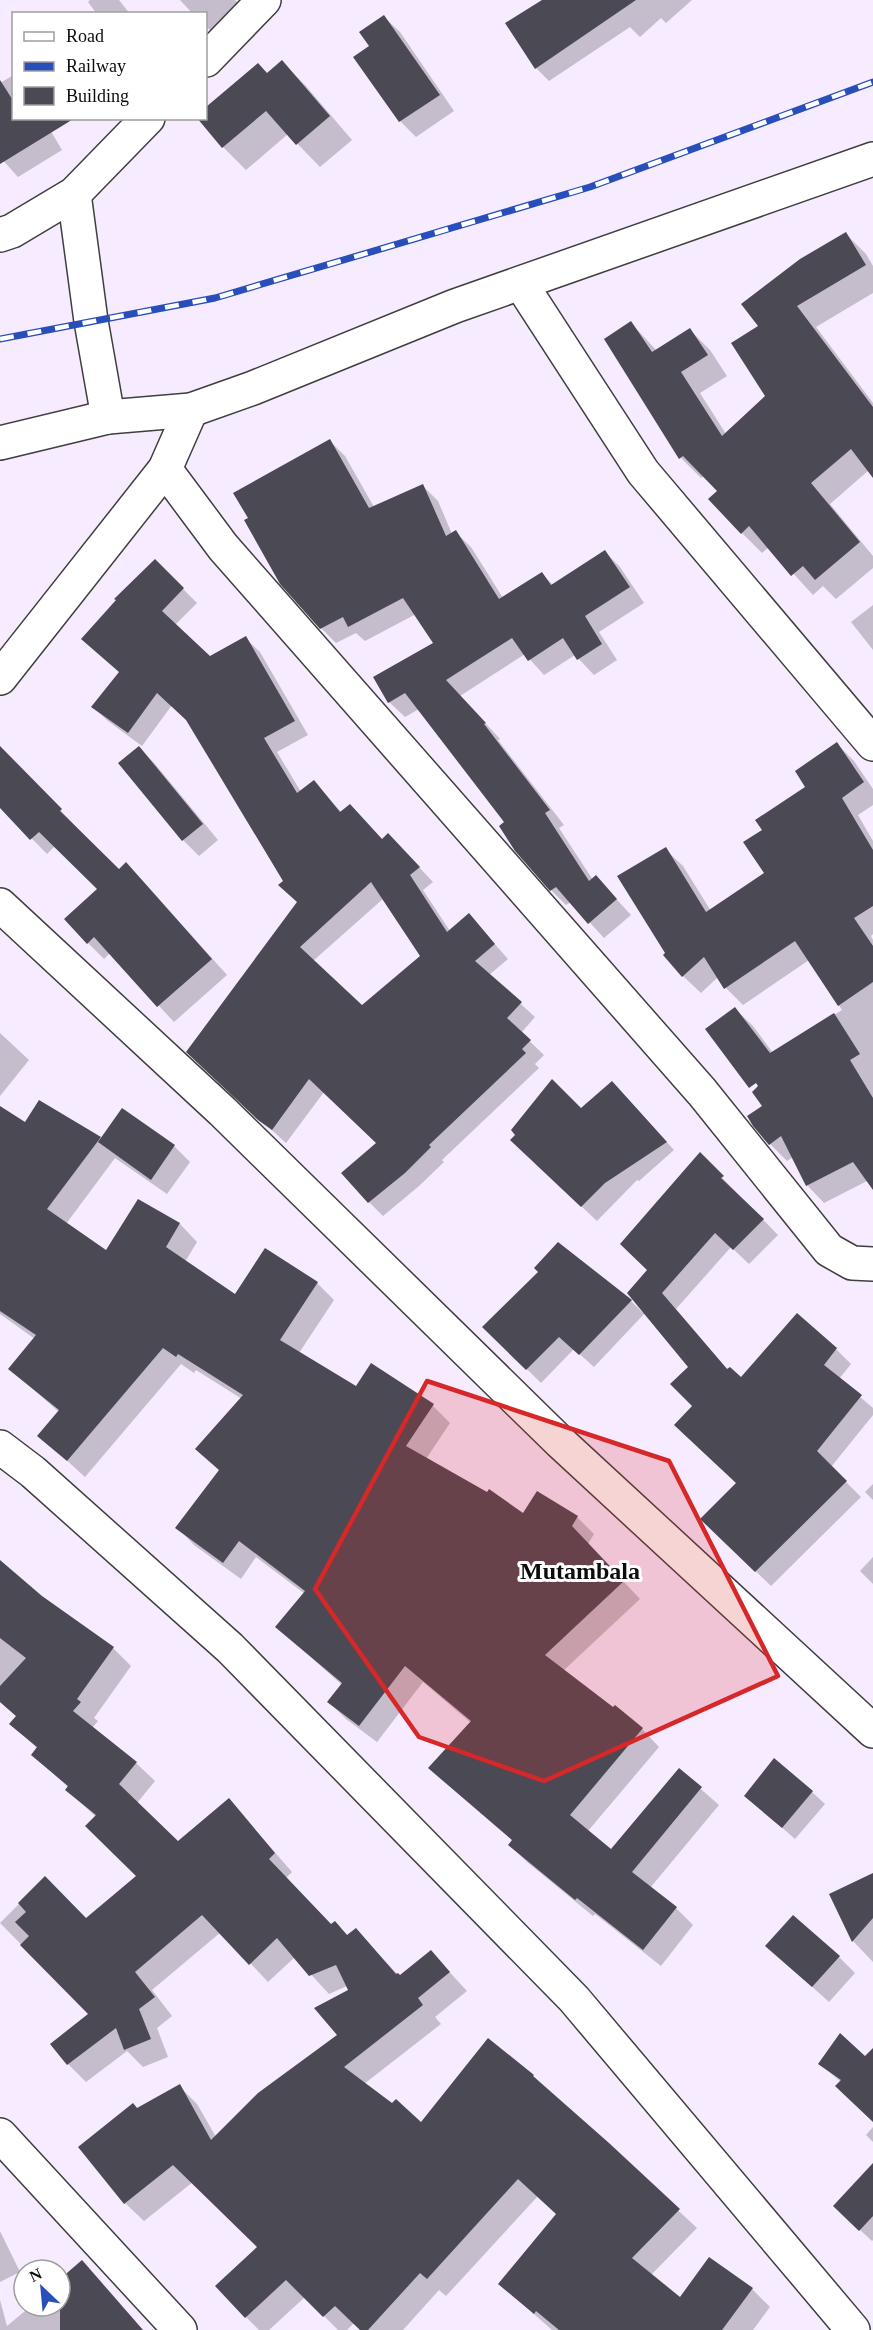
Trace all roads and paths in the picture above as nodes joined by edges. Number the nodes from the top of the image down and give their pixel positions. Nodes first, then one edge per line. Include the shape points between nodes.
1 (264, 0) edge
2 (207, 59) edge
3 (146, 120) edge
4 (873, 159) edge
5 (74, 194) junction
6 (0, 235) edge
7 (521, 284) junction
8 (191, 410) junction
9 (108, 417) junction
10 (0, 443) edge
11 (165, 469) junction
12 (0, 678) edge
13 (873, 744) edge
14 (0, 905) edge
15 (873, 1264) edge
16 (0, 1447) edge
17 (873, 1731) edge
18 (0, 2134) edge
19 (180, 2330) edge
20 (853, 2330) edge

1 - 2 street
3 - 5 street
4 - 7 street
5 - 6 street
5 - 9 street
7 - 8 street
7 - 13 street via 643,472
8 - 9 street
8 - 11 street
9 - 10 street
11 - 12 street
11 - 15 street via 223,547 702,1092 829,1250 852,1263
14 - 17 street via 222,1111 560,1442
16 - 20 street via 230,1648 566,1990
18 - 19 street

